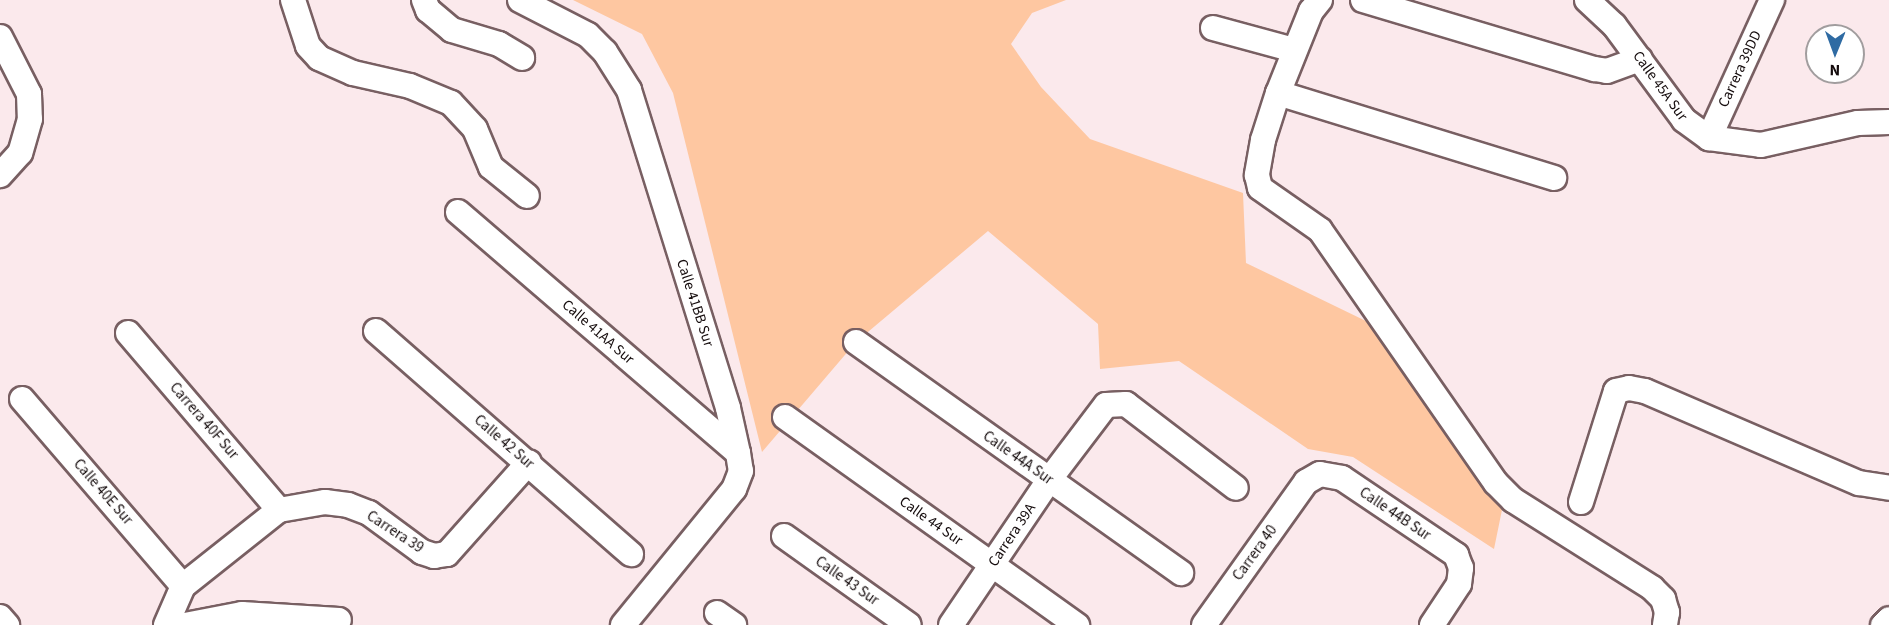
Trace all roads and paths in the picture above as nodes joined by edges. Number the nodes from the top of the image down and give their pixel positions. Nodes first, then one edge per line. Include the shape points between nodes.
1 (293, 0) edge
2 (424, 0) edge
3 (520, 0) edge
4 (1320, 0) edge
5 (1363, 0) edge
6 (1587, 0) edge
7 (1772, 0) edge
8 (1213, 28) dead end
9 (0, 37) edge
10 (1294, 50) junction
11 (522, 58) dead end
12 (1640, 59) junction
13 (8, 64) edge
14 (1278, 93) junction
15 (1889, 122) edge
16 (1709, 138) junction
17 (0, 175) edge
18 (1554, 178) dead end
19 (527, 196) dead end
20 (458, 212) dead end
21 (376, 331) dead end
22 (128, 333) dead end
23 (856, 342) dead end
24 (22, 399) dead end
25 (785, 417) dead end
26 (738, 453) junction
27 (529, 462) junction
28 (1049, 480) junction
29 (1306, 482) joint
30 (1236, 488) dead end
31 (1889, 488) edge
32 (1581, 502) dead end
33 (279, 510) junction
34 (784, 536) dead end
35 (631, 554) dead end
36 (992, 564) junction
37 (1181, 573) dead end
38 (183, 586) junction
39 (0, 617) edge
40 (1889, 619) edge
41 (339, 620) dead end
42 (6, 625) edge
43 (166, 625) edge
44 (186, 625) edge
45 (623, 625) edge
46 (909, 625) edge
47 (951, 625) edge
48 (1077, 625) edge
49 (1204, 625) edge
50 (1432, 625) edge
51 (1665, 625) edge
52 (1883, 625) edge

1 - 19 street via 308,46 319,58 353,73 410,86 451,103 475,129 491,167
2 - 11 street via 428,10 452,30 500,45
3 - 26 street, Calle 41BB Sur via 588,35 605,52 628,90 728,408
4 - 10 street
5 - 12 street via 1595,69 1607,71
6 - 12 street, Calle 45A Sur via 1614,25
7 - 16 street, Carrera 39DD
8 - 10 street
9 - 13 street
10 - 14 street
12 - 16 street, Calle 45A Sur via 1684,120 1695,132
13 - 17 street via 29,94 30,119 21,153
14 - 18 street
14 - 51 street via 1257,175 1263,192 1320,230 1496,483 1513,500 1652,588 1663,600 1667,612
15 - 16 street, Calle 45A Sur via 1858,123 1761,145
20 - 26 street, Calle 41AA Sur
21 - 27 street, Calle 42 Sur
22 - 33 street, Carrera 40F Sur
23 - 28 street, Calle 44A Sur
24 - 38 street, Calle 40E Sur
25 - 36 street, Calle 44 Sur
26 - 45 street, Calle 41BB Sur via 741,471 734,489
27 - 33 street, Carrera 39 via 447,554 434,556 423,552 369,513 348,505 325,502
27 - 35 street, Calle 42 Sur
28 - 30 street, Carrera 39A via 1106,405 1126,404
28 - 36 street, Carrera 39A
28 - 37 street, Calle 44A Sur
29 - 49 street, Carrera 40
29 - 50 street, Calle 44B Sur via 1320,474 1342,477 1456,555 1461,567 1459,584
31 - 32 street via 1859,483 1645,391 1629,388 1616,392
33 - 38 street, Carrera 39
34 - 46 street, Calle 43 Sur
36 - 47 street, Carrera 39A
36 - 48 street, Calle 44 Sur
38 - 43 street, Carrera 39
39 - 42 street
40 - 52 street
41 - 44 street via 242,614

